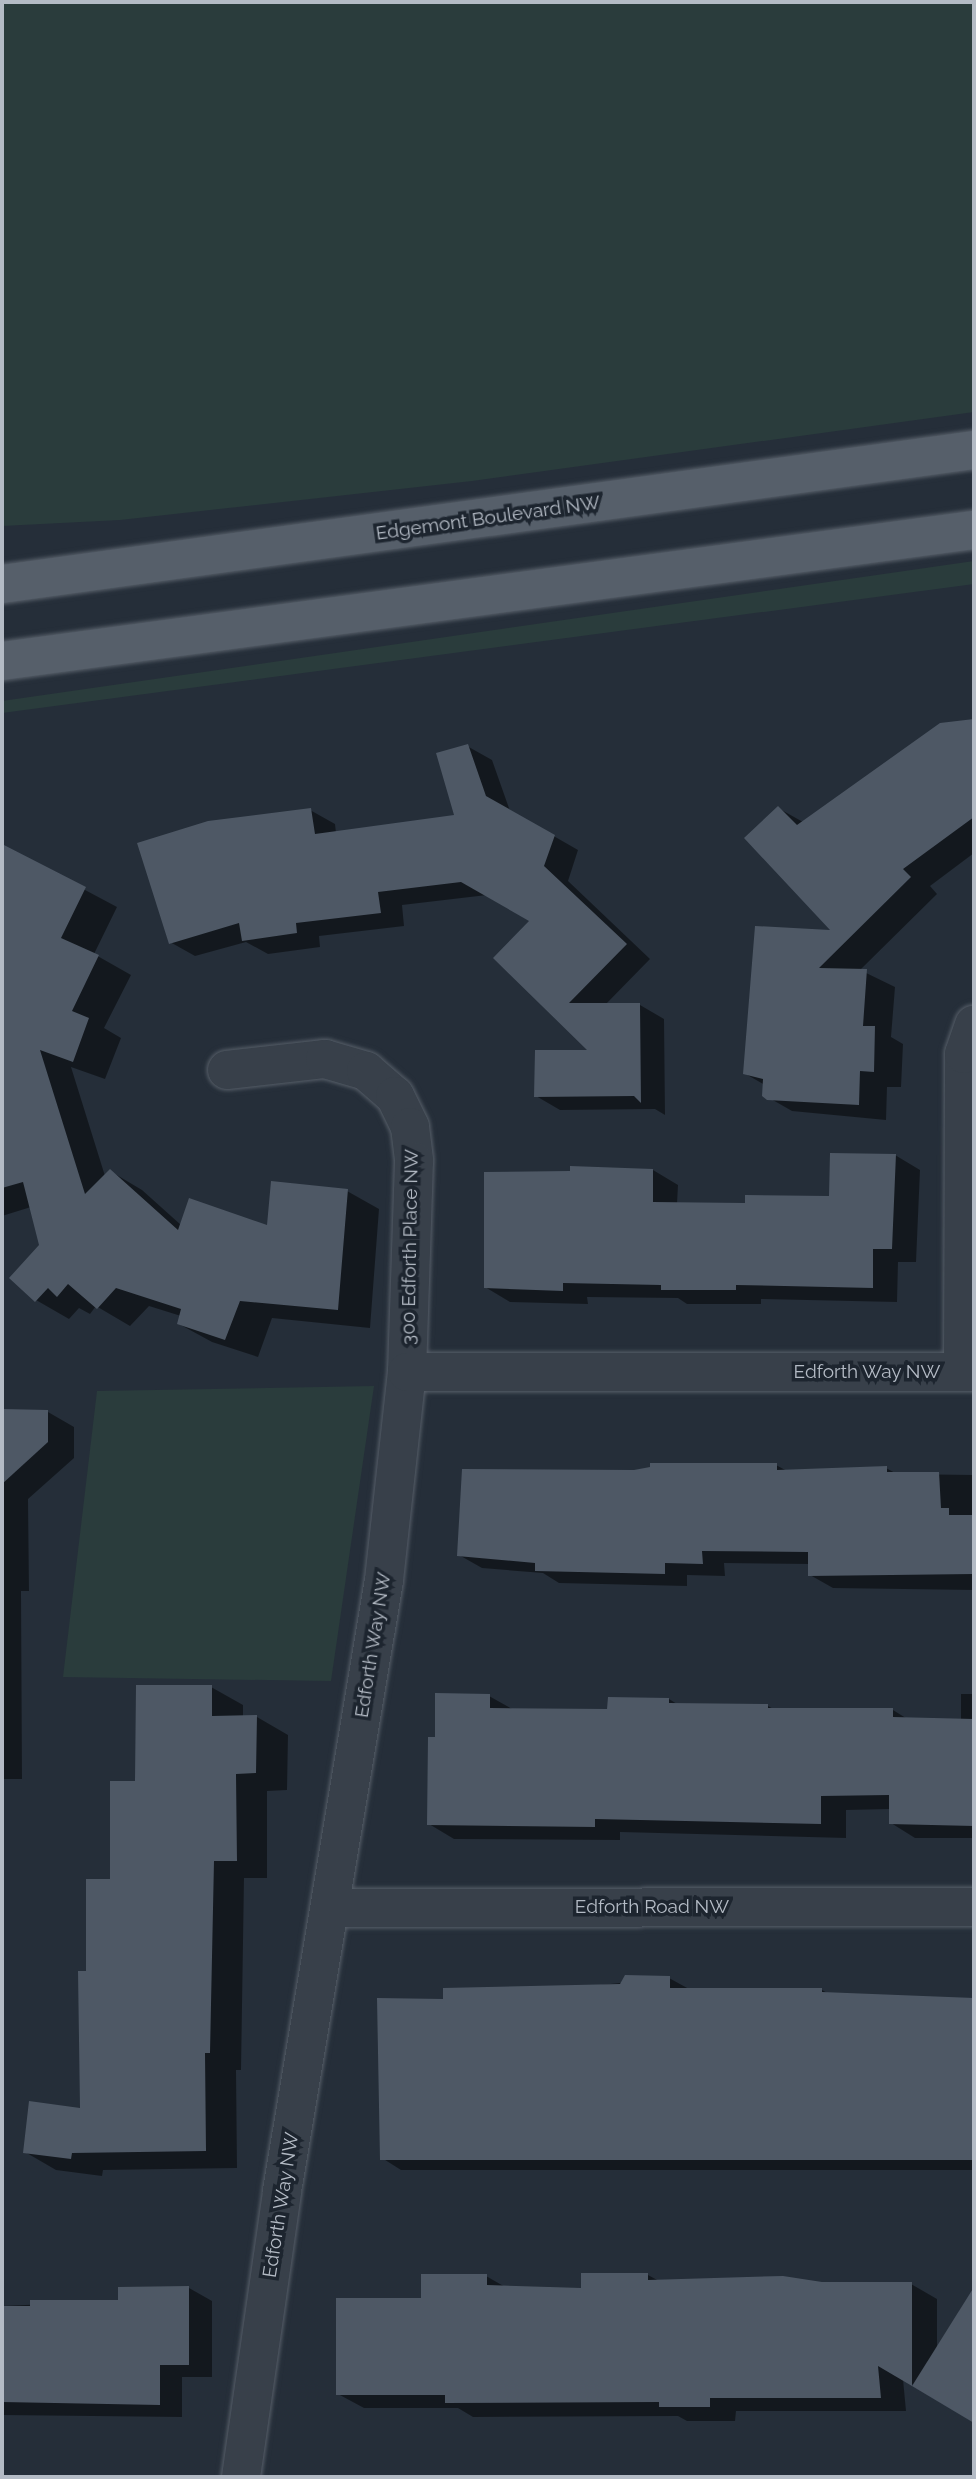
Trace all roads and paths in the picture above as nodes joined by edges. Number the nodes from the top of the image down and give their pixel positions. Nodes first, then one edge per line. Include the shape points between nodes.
1 (974, 450) edge
2 (974, 530) edge
3 (2, 570) edge
4 (58, 577) junction
5 (2, 584) edge
6 (2, 661) edge
7 (974, 1025) edge
8 (227, 1070) dead end
9 (407, 1372) junction
10 (969, 1372) edge
11 (974, 1907) edge
12 (330, 1908) junction
13 (241, 2477) edge

1 - 4 main road, Edgemont Boulevard NW
2 - 6 main road
3 - 4 main road
4 - 5 main road, Edgemont Boulevard NW
7 - 10 street via 964,1055
8 - 9 street, 300 Edforth Place NW via 325,1059 366,1072 395,1096 410,1128 414,1161
9 - 10 street, Edforth Way NW
9 - 12 street, Edforth Way NW via 384,1580
11 - 12 street, Edforth Road NW
12 - 13 street, Edforth Way NW via 282,2191

